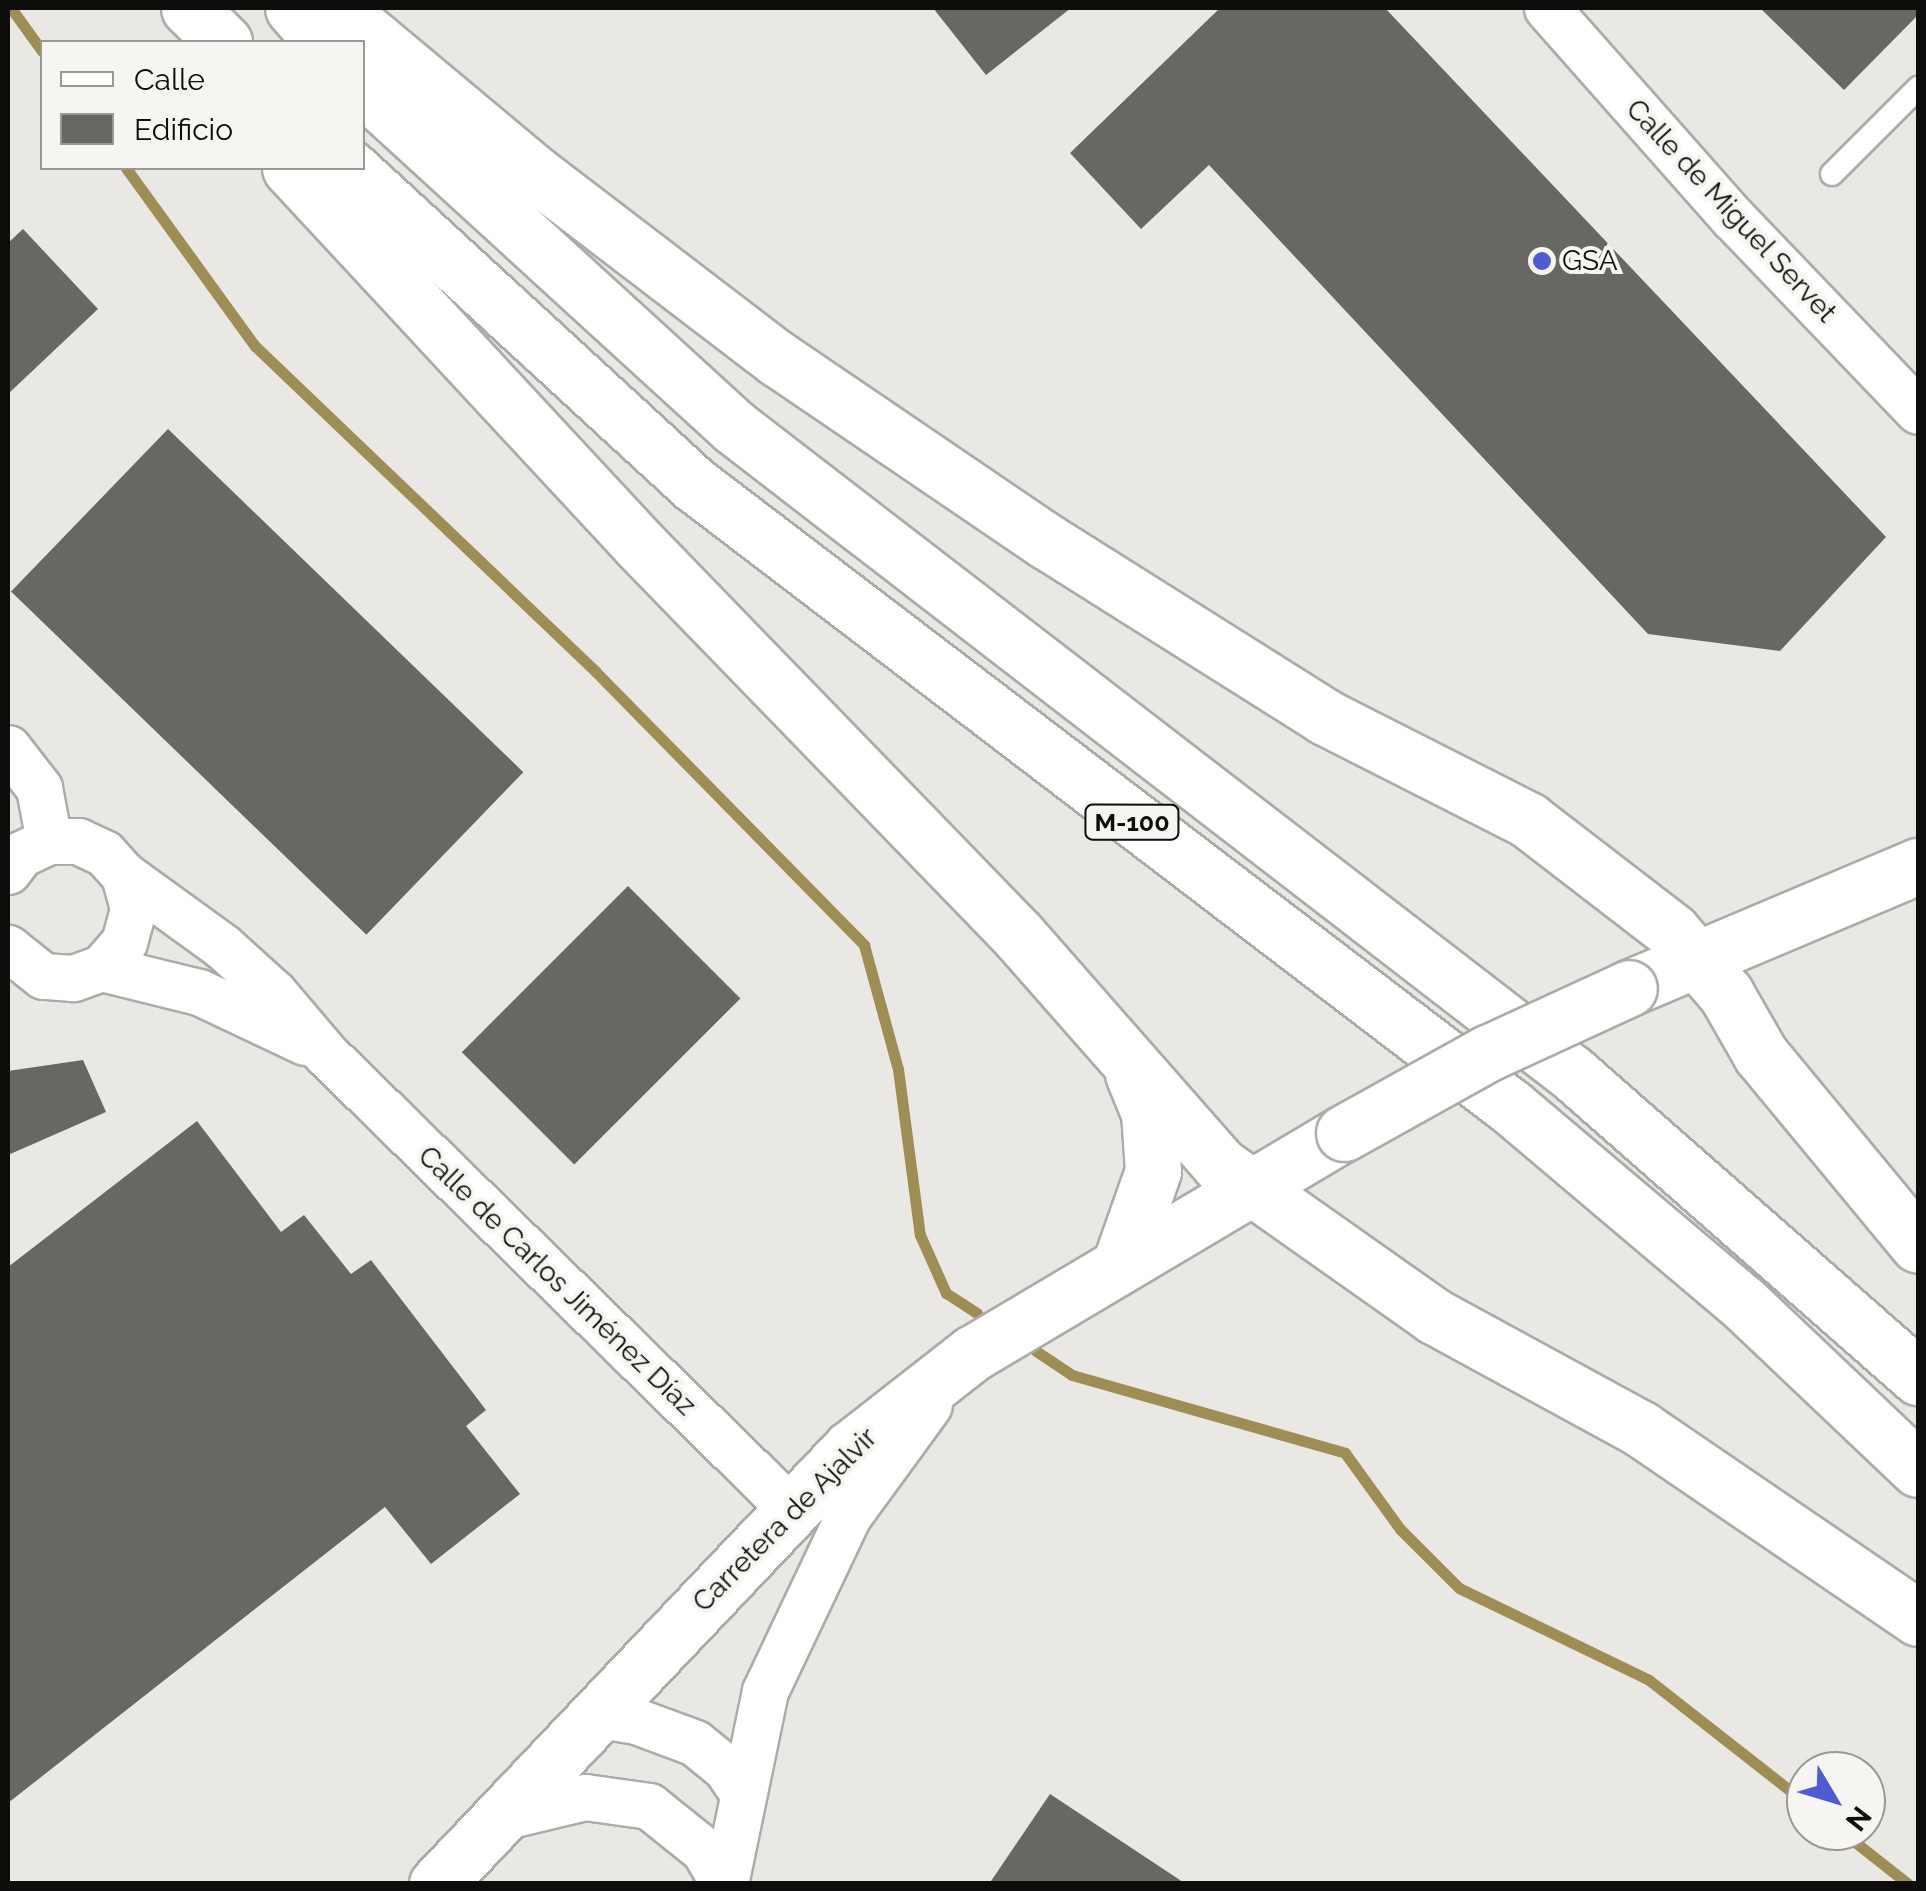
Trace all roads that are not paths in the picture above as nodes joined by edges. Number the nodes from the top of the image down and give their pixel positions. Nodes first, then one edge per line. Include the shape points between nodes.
1 (166, 8) edge
2 (189, 8) edge
3 (293, 8) edge
4 (338, 8) edge
5 (1547, 8) edge
6 (191, 40) edge
7 (222, 40) edge
8 (322, 40) edge
9 (1918, 88) edge
10 (365, 90) edge
11 (292, 170) edge
12 (352, 170) edge
13 (1832, 174) dead end
14 (1918, 411) edge
15 (8, 748) edge
16 (49, 841) junction
17 (1918, 866) edge
18 (8, 870) edge
19 (124, 875) junction
20 (1698, 956) junction
21 (10, 959) edge
22 (101, 968) junction
23 (1120, 1044) junction
24 (326, 1054) junction
25 (1250, 1190) junction
26 (1918, 1245) edge
27 (1122, 1259) junction
28 (972, 1352) junction
29 (1918, 1378) edge
30 (1918, 1469) edge
31 (789, 1507) junction
32 (1918, 1618) edge
33 (577, 1732) junction
34 (742, 1792) junction
35 (585, 1798) junction
36 (498, 1818) junction
37 (437, 1884) edge
38 (725, 1884) edge

1 - 6 main road
2 - 7 main road
3 - 8 main road
4 - 20 main road via 537,175 778,359 1046,541 1325,717 1528,820
5 - 14 street, Calle de Miguel Servet via 1732,218
9 - 13 lane
10 - 29 main road, M-100 via 734,428 1572,1073
11 - 23 main road via 612,516
12 - 30 main road, M-100 via 695,485 1512,1107 1743,1302
15 - 16 street via 39,788
16 - 18 street via 21,854
16 - 19 street, Calle de Carlos Jiménez Díaz via 78,842 104,853
17 - 20 main road, Carretera de Ajalvir
19 - 22 street via 132,908 124,942
19 - 24 street, Calle de Carlos Jiménez Díaz via 222,946
20 - 25 main road, Carretera de Ajalvir, bridge via 1488,1053
20 - 26 main road via 1761,1055
21 - 22 street via 43,976 72,978
22 - 24 street, Calle de Carlos Jiménez Díaz via 198,992
23 - 25 main road via 1202,1146
23 - 27 main road via 1149,1112 1152,1171
24 - 31 street, Calle de Carlos Jiménez Díaz
25 - 27 main road, Carretera de Ajalvir
25 - 32 main road via 1434,1316 1641,1429
27 - 28 main road, Carretera de Ajalvir
28 - 31 main road, Carretera de Ajalvir
28 - 34 street via 848,1516 765,1692
31 - 33 main road, Carretera de Ajalvir
33 - 34 street via 695,1743 725,1767
33 - 35 street via 566,1775
33 - 36 main road, Carretera de Ajalvir
34 - 38 street
35 - 36 street
35 - 38 street via 649,1806 676,1822
36 - 37 main road, Carretera de Ajalvir

